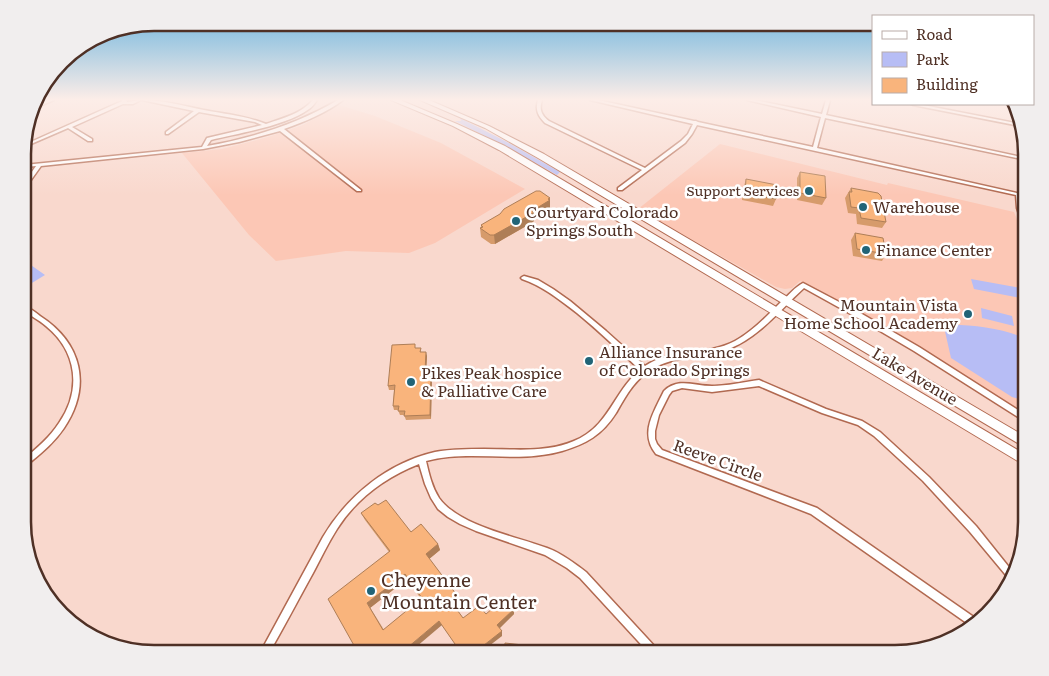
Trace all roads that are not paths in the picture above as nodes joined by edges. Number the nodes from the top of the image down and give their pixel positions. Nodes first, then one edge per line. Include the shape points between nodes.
1 (56, 132) edge
2 (77, 132) edge
3 (239, 132) edge
4 (273, 132) edge
5 (284, 132) edge
6 (470, 132) edge
7 (495, 132) edge
8 (566, 132) edge
9 (691, 132) edge
10 (740, 132) edge
11 (820, 132) edge
12 (897, 132) edge
13 (90, 140) dead end
14 (32, 142) edge
15 (203, 148) junction
16 (815, 148) junction
17 (1017, 157) edge
18 (40, 164) junction
19 (31, 165) edge
20 (645, 170) junction
21 (31, 176) edge
22 (620, 189) dead end
23 (359, 190) dead end
24 (1017, 194) edge
25 (524, 278) dead end
26 (785, 301) junction
27 (774, 311) junction
28 (31, 313) edge
29 (645, 370) junction
30 (1017, 413) edge
31 (1017, 438) edge
32 (1017, 456) edge
33 (31, 457) edge
34 (422, 460) junction
35 (1007, 571) edge
36 (970, 619) edge
37 (646, 644) edge
38 (269, 645) edge

1 - 14 street
2 - 13 street
3 - 15 street via 209,139
4 - 15 street
5 - 23 street
6 - 27 main road, Lake Avenue
7 - 26 main road, Lake Avenue
8 - 20 street
9 - 20 street via 687,138
10 - 16 street
11 - 16 street
12 - 17 street
15 - 18 street
16 - 24 street
18 - 19 street
18 - 21 street
20 - 22 street
25 - 29 street via 534,280 582,313
26 - 27 street
26 - 30 street via 803,286 842,306
26 - 31 main road, Lake Avenue
27 - 29 street via 728,347 662,360
27 - 32 main road, Lake Avenue
28 - 33 street via 46,323 67,346 76,363 79,382 63,424
29 - 34 street via 602,428 586,440 523,455 470,452
34 - 37 street via 432,493 442,507 468,523 547,552 571,566
34 - 38 street via 407,464 380,480 340,518
35 - 36 street, Reeve Circle via 926,479 877,434 860,423 759,383 712,388 682,384 666,392 650,435 651,444 659,452 814,511

